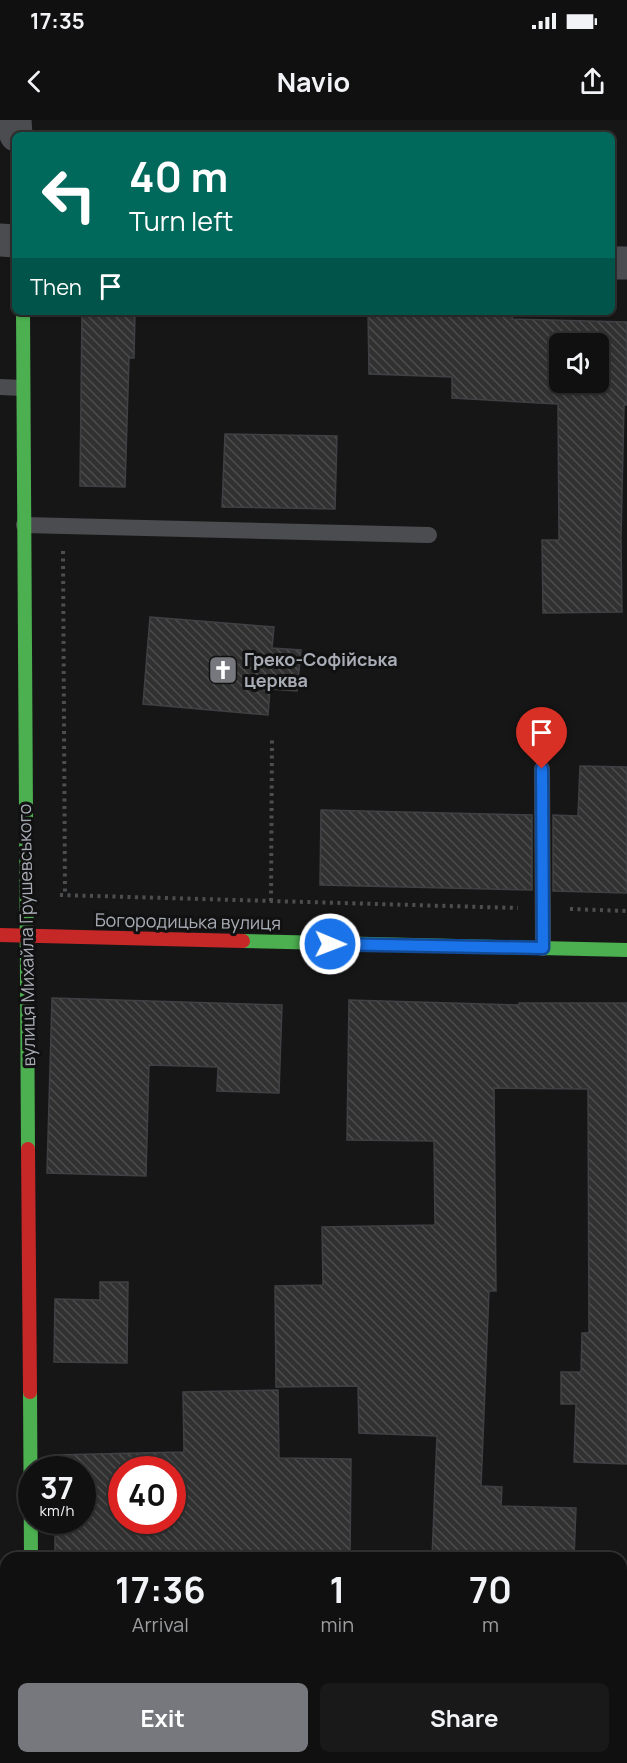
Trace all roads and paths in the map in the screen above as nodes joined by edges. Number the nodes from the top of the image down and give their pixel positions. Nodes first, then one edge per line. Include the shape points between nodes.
1 (22, 315) edge
2 (0, 387) edge
3 (22, 387) junction
4 (24, 525) junction
5 (429, 535) dead end
6 (272, 738) dead end
7 (542, 769) dead end
8 (27, 894) junction
9 (271, 901) junction
10 (543, 909) junction
11 (627, 911) edge
12 (0, 935) edge
13 (28, 936) junction
14 (543, 948) junction
15 (627, 950) edge
16 (31, 1552) edge

1 - 3 street, вулиця Михайла Грушевського
2 - 3 lane
3 - 4 street, вулиця Михайла Грушевського
4 - 5 lane
4 - 8 street, вулиця Михайла Грушевського
6 - 9 path
7 - 10 lane
8 - 9 path
8 - 13 street, вулиця Михайла Грушевського
9 - 10 path
10 - 11 path
10 - 14 lane
12 - 13 street, Богородицька вулиця
13 - 14 street, Богородицька вулиця
13 - 16 street, вулиця Михайла Грушевського
14 - 15 street, Богородицька вулиця

